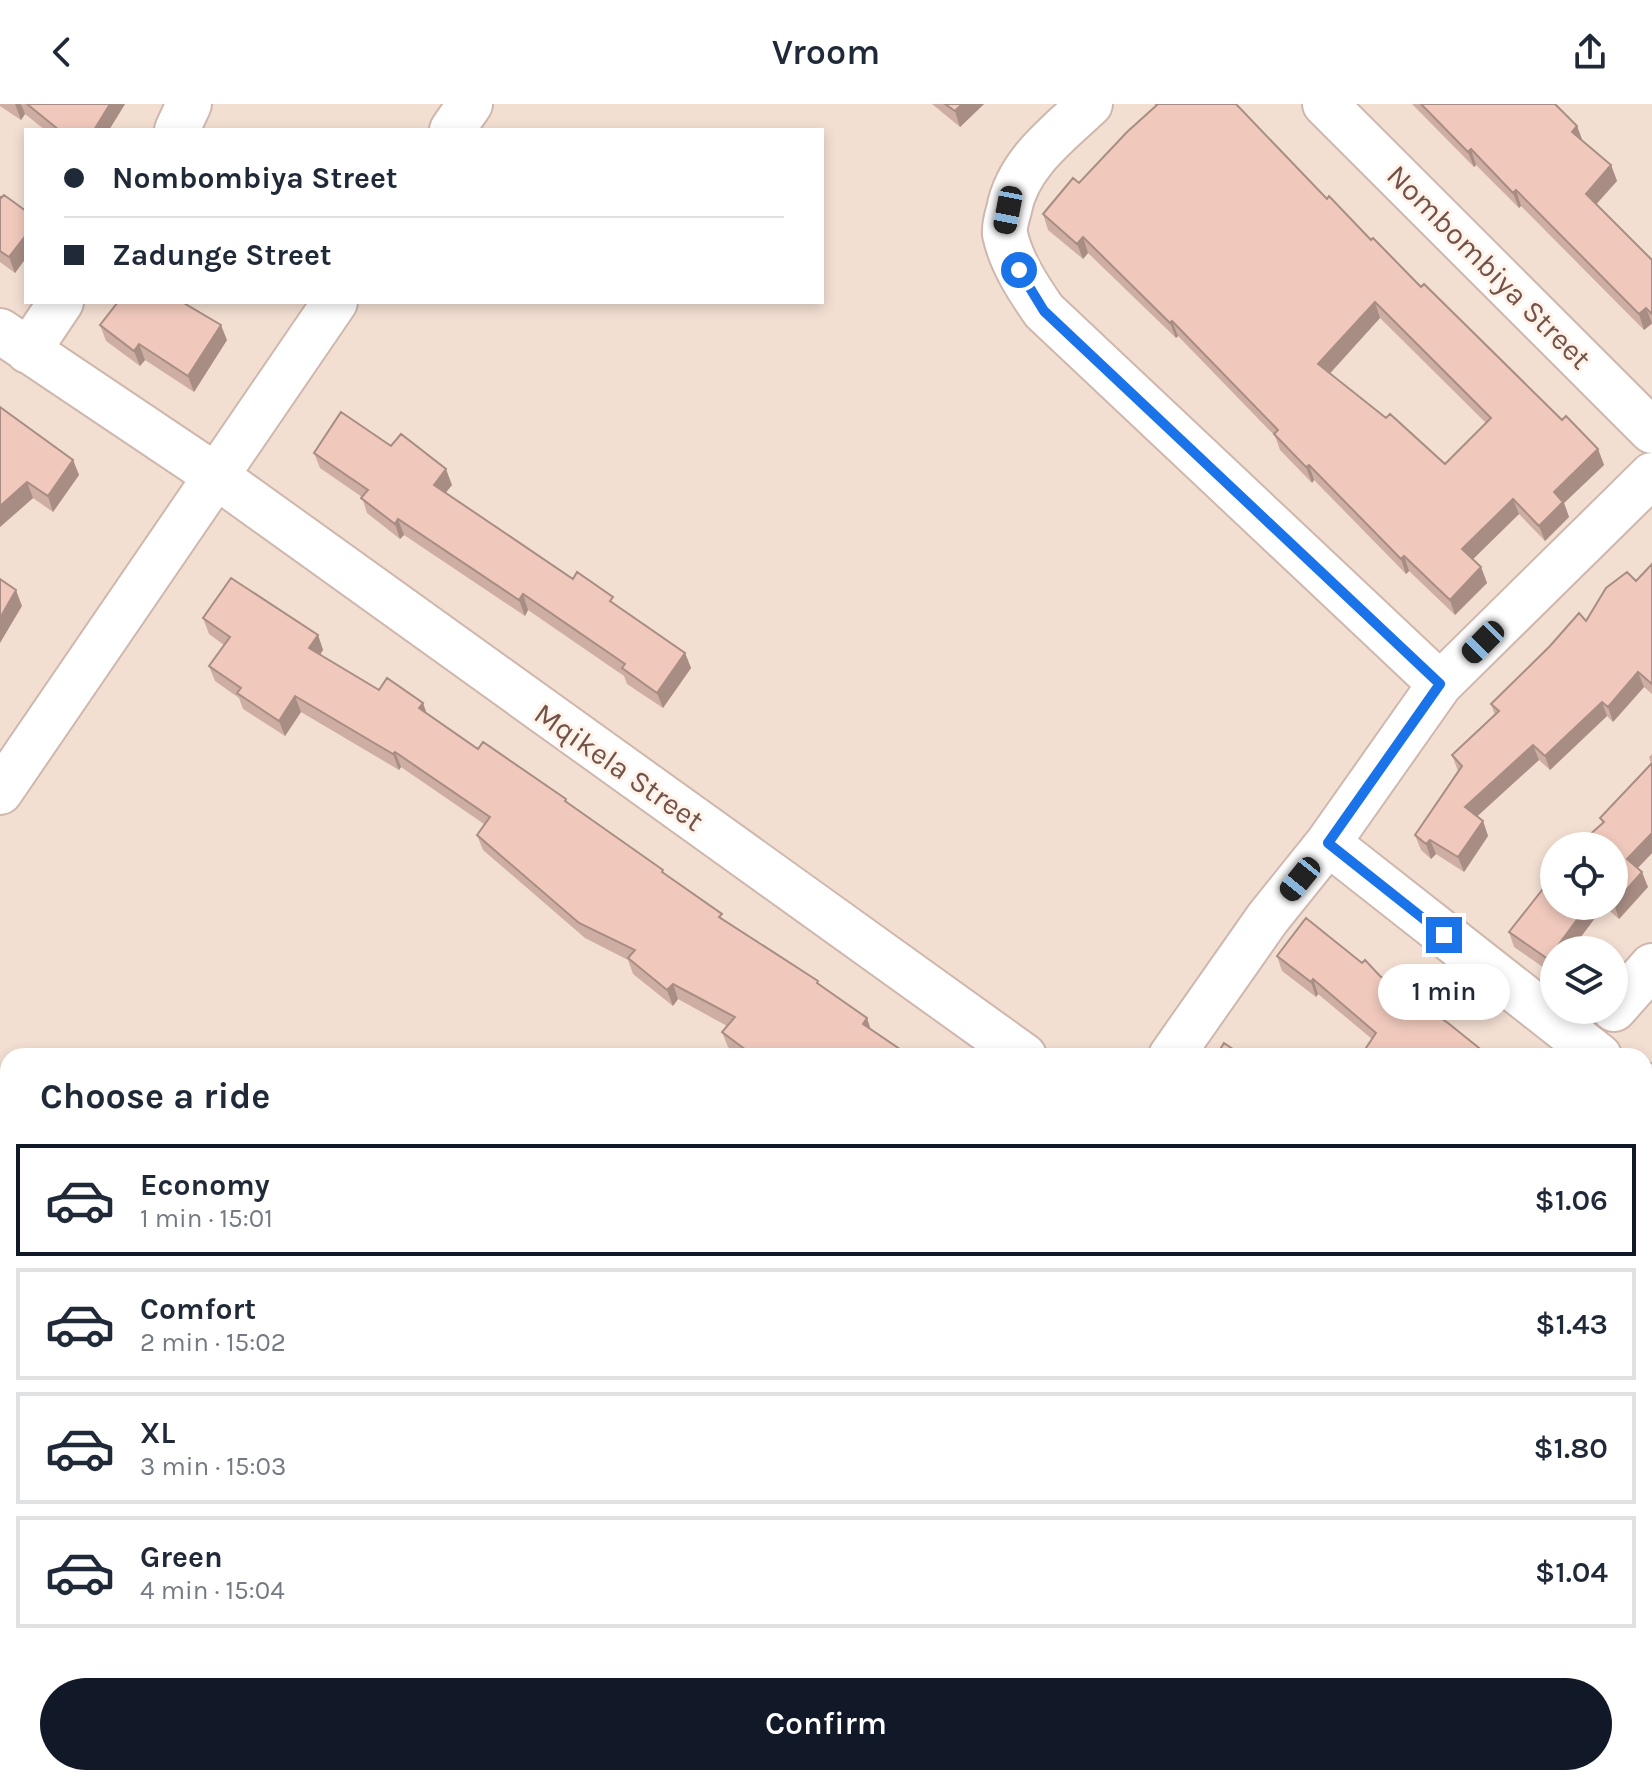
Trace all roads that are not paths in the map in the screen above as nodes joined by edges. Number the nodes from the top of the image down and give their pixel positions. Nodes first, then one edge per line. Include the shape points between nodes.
1 (189, 104) edge
2 (470, 104) edge
3 (1090, 104) edge
4 (1325, 104) edge
5 (178, 128) edge
6 (453, 128) edge
7 (59, 304) edge
8 (334, 304) edge
9 (14, 341) edge
10 (1652, 431) edge
11 (1652, 475) edge
12 (216, 476) junction
13 (1440, 684) junction
14 (0, 792) edge
15 (1328, 843) junction
16 (1652, 966) edge
17 (1628, 994) edge
18 (1606, 1024) edge
19 (1013, 1048) edge
20 (1177, 1048) edge
21 (1587, 1048) edge
22 (1593, 1048) edge

1 - 5 street
2 - 6 street
3 - 13 street via 1038,153 1012,190 1004,230 1027,286 1044,311
4 - 10 street, Nombombiya Street
7 - 9 street
8 - 12 street
9 - 12 street, Mqikela Street
11 - 13 street
12 - 14 street
12 - 19 street, Mqikela Street
13 - 15 street
15 - 20 street
15 - 21 street
16 - 17 street
18 - 22 street

